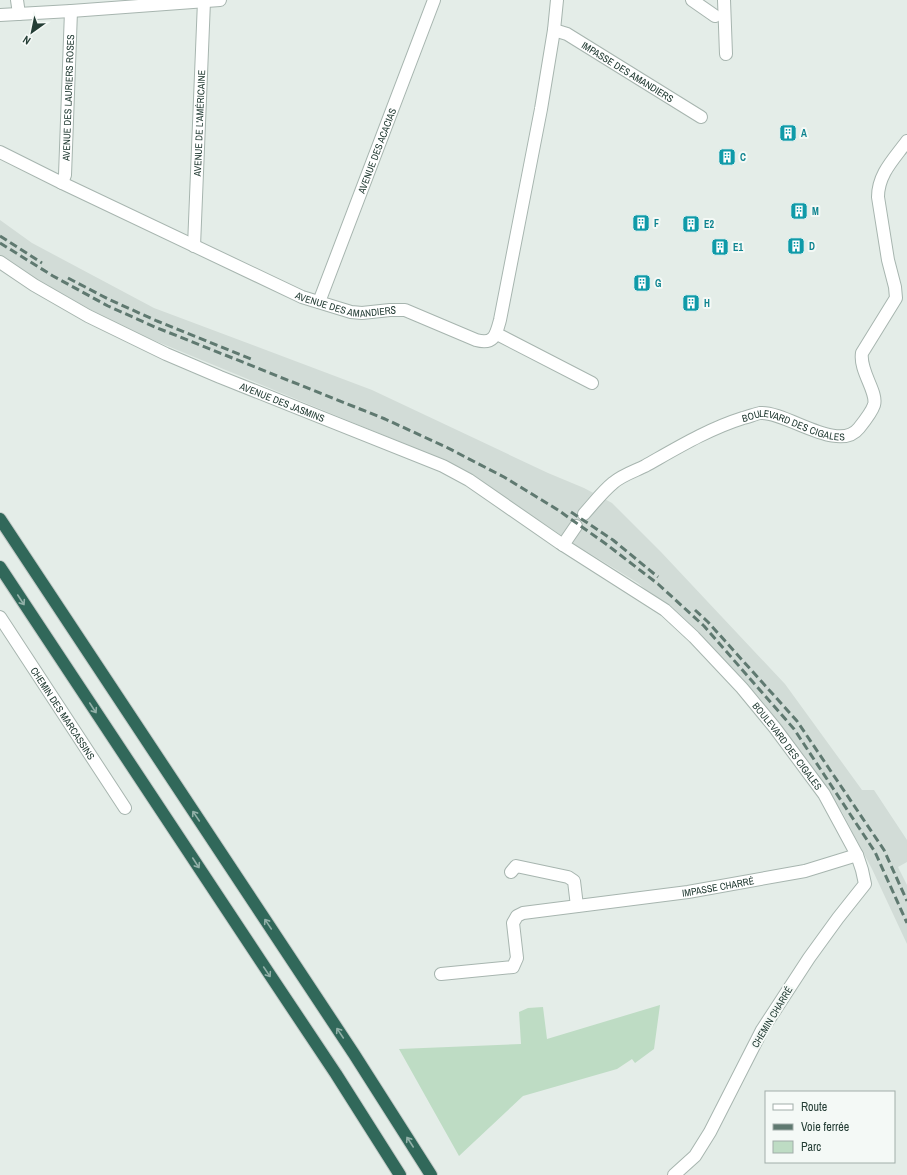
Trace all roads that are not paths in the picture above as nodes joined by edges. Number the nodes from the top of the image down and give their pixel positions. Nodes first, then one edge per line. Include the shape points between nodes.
1 (17, 0) edge
2 (220, 0) edge
3 (434, 0) edge
4 (557, 0) edge
5 (692, 0) edge
6 (724, 0) edge
7 (204, 1) edge
8 (71, 11) junction
9 (19, 14) junction
10 (0, 15) edge
11 (715, 16) dead end
12 (554, 30) junction
13 (726, 54) dead end
14 (701, 117) dead end
15 (907, 141) edge
16 (0, 152) edge
17 (62, 183) junction
18 (194, 246) junction
19 (0, 262) edge
20 (319, 302) junction
21 (497, 334) junction
22 (592, 383) dead end
23 (584, 514) dead end
24 (0, 520) edge
25 (576, 526) dead end
26 (563, 544) junction
27 (0, 567) edge
28 (0, 617) edge
29 (125, 808) dead end
30 (857, 855) junction
31 (511, 872) dead end
32 (866, 884) joint
33 (577, 906) junction
34 (441, 974) dead end
35 (400, 1175) edge
36 (431, 1175) edge
37 (674, 1175) edge

1 - 9 street
2 - 7 street
3 - 20 street, AVENUE DES ACACIAS
4 - 12 street
5 - 11 street
6 - 13 street
7 - 8 street
7 - 18 street, AVENUE DE L'AMÉRICAINE
8 - 9 street
8 - 17 street, AVENUE DES LAURIERS ROSES via 65,175
9 - 10 street
12 - 14 street, IMPASSE DES AMANDIERS via 567,34
12 - 21 street
15 - 23 street, BOULEVARD DES CIGALES via 884,171 878,188 896,298 862,353 861,359 874,398 874,406 859,430 844,437 835,436 760,413 701,435 614,482
16 - 17 street, AVENUE DES AMANDIERS
17 - 18 street, AVENUE DES AMANDIERS
18 - 20 street, AVENUE DES AMANDIERS via 302,297
19 - 26 street, AVENUE DES JASMINS via 34,285 137,341 443,466 469,480
20 - 21 street, AVENUE DES AMANDIERS via 351,312 405,310 483,342
21 - 22 street
36 -> 24 highway
25 - 26 street
26 - 30 street, BOULEVARD DES CIGALES via 665,610 694,637 775,728 824,794
27 -> 35 highway via 336,1074
28 - 29 street, CHEMIN DES MARCASSINS
30 - 32 street, BOULEVARD DES CIGALES
30 - 33 street, IMPASSE CHARRÉ via 805,871 688,892
31 - 33 street via 516,866 568,877 574,881
32 - 37 street, CHEMIN CHARRÉ via 809,958 762,1030 695,1156
33 - 34 street, IMPASSE CHARRÉ via 517,916 513,923 516,958 513,967

